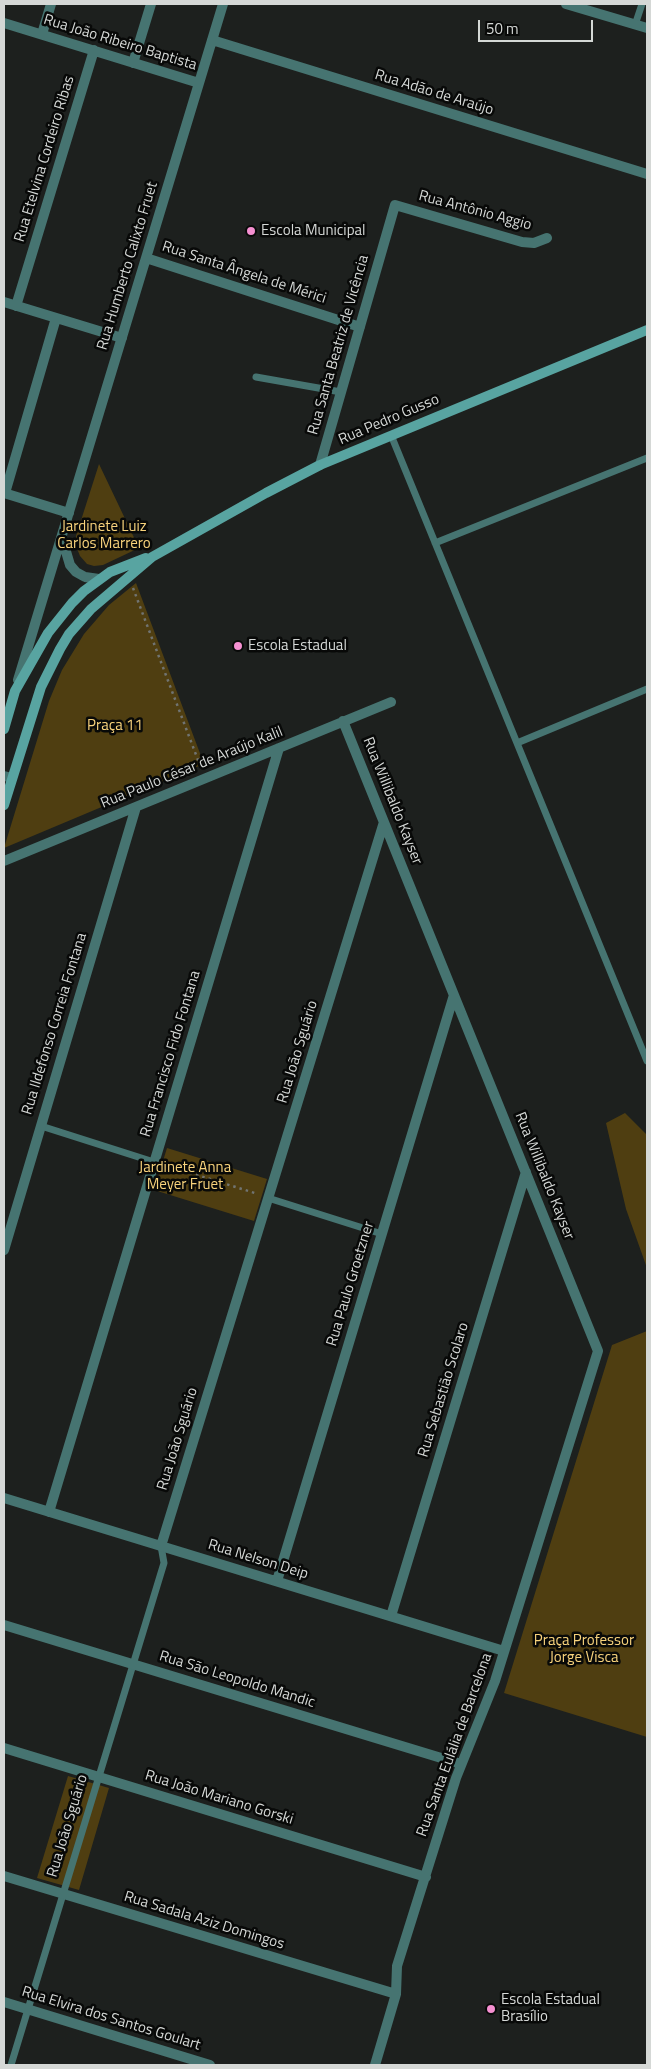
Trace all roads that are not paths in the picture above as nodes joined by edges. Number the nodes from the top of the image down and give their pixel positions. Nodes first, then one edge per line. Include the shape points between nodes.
1 (51, 4) edge
2 (151, 4) edge
3 (223, 4) edge
4 (566, 4) edge
5 (642, 4) edge
6 (4, 23) edge
7 (635, 25) junction
8 (647, 28) edge
9 (42, 34) junction
10 (212, 40) junction
11 (94, 50) junction
12 (134, 63) junction
13 (199, 83) junction
14 (647, 174) edge
15 (395, 205) joint
16 (547, 238) dead end
17 (146, 258) junction
18 (4, 302) edge
19 (16, 306) junction
20 (56, 318) junction
21 (360, 327) junction
22 (647, 330) edge
23 (122, 338) junction
24 (256, 377) dead end
25 (341, 392) junction
26 (390, 435) junction
27 (647, 458) edge
28 (320, 465) junction
29 (4, 493) edge
30 (69, 513) junction
31 (62, 537) junction
32 (434, 543) junction
33 (152, 556) junction
34 (99, 579) junction
35 (647, 689) edge
36 (15, 691) junction
37 (391, 702) dead end
38 (344, 721) junction
39 (4, 729) edge
40 (517, 742) junction
41 (279, 748) junction
42 (8, 777) edge
43 (4, 805) edge
44 (136, 807) junction
45 (384, 822) junction
46 (4, 861) edge
47 (454, 995) junction
48 (647, 1061) edge
49 (40, 1126) junction
50 (154, 1162) junction
51 (526, 1172) junction
52 (268, 1198) junction
53 (382, 1234) junction
54 (4, 1250) edge
55 (4, 1498) edge
56 (49, 1512) junction
57 (161, 1546) junction
58 (277, 1581) junction
59 (391, 1616) junction
60 (4, 1625) edge
61 (504, 1651) junction
62 (134, 1665) junction
63 (4, 1748) edge
64 (461, 1764) junction
65 (99, 1776) junction
66 (4, 1876) edge
67 (426, 1877) junction
68 (63, 1894) junction
69 (396, 1994) junction
70 (4, 2002) edge
71 (28, 2009) junction
72 (11, 2065) edge
73 (210, 2065) edge
74 (375, 2065) edge

1 - 9 street
2 - 12 street
3 - 10 street, Rua Humberto Calixto Fruet
4 - 7 street
5 - 7 lane
6 - 9 street, Rua João Ribeiro Baptista
7 - 8 street
9 - 11 street, Rua João Ribeiro Baptista
10 - 13 street, Rua Humberto Calixto Fruet
10 - 14 street, Rua Adão de Araújo
11 - 12 street, Rua João Ribeiro Baptista
11 - 19 street, Rua Etelvina Cordeiro Ribas
12 - 13 street, Rua João Ribeiro Baptista
13 - 17 street, Rua Humberto Calixto Fruet
15 - 16 street, Rua Antônio Aggio via 522,242 534,243
15 - 21 street, Rua Santa Beatriz de Vicência
17 - 21 street, Rua Santa Ângela de Mérici
17 - 23 street, Rua Humberto Calixto Fruet
18 - 19 street
19 - 20 street
20 - 23 street
20 - 29 street
21 - 25 street, Rua Santa Beatriz de Vicência
22 - 26 main road, Rua Pedro Gusso
23 - 30 street, Rua Humberto Calixto Fruet
24 - 25 lane
25 - 28 street, Rua Santa Beatriz de Vicência
26 - 28 main road, Rua Pedro Gusso
26 - 32 lane
27 - 32 lane
28 - 33 main road, Rua Pedro Gusso
29 - 30 street
30 - 31 street, Rua Humberto Calixto Fruet
31 - 34 street via 70,565 76,572
31 - 36 street, Rua Humberto Calixto Fruet
32 - 40 lane
33 - 34 main road, Rua Pedro Gusso
33 - 42 main road, Rua Pedro Gusso via 91,609 69,634 41,687
34 - 36 main road, Rua Pedro Gusso via 58,619
35 - 40 lane
36 - 39 main road, Rua Pedro Gusso
37 - 38 street, Rua Paulo César de Araújo Kalil
38 - 41 street, Rua Paulo César de Araújo Kalil
38 - 45 street, Rua Willibaldo Kayser
40 - 48 lane
41 - 44 street, Rua Paulo César de Araújo Kalil
41 - 50 street, Rua Francisco Fido Fontana
42 - 43 main road, Rua Pedro Gusso
44 - 46 street, Rua Paulo César de Araújo Kalil
44 - 49 street, Rua Ildefonso Correia Fontana
45 - 47 street, Rua Willibaldo Kayser
45 - 52 street, Rua João Sguário
47 - 51 street, Rua Willibaldo Kayser
47 - 53 street, Rua Paulo Groetzner
49 - 50 lane
49 - 54 street, Rua Ildefonso Correia Fontana
50 - 56 street, Rua Francisco Fido Fontana
51 - 59 street, Rua Sebastião Scolaro
51 - 61 street, Rua Willibaldo Kayser via 598,1351
52 - 53 lane
52 - 57 street, Rua João Sguário
53 - 58 street, Rua Paulo Groetzner
55 - 56 street, Rua Nelson Deip
56 - 57 street, Rua Nelson Deip
57 - 58 street, Rua Nelson Deip
57 - 62 lane, Rua João Sguário via 164,1563
58 - 59 street, Rua Nelson Deip
59 - 61 street, Rua Nelson Deip
60 - 62 street, Rua São Leopoldo Mandic
61 - 64 street, Rua Santa Eulália de Barcelona
62 - 64 street, Rua São Leopoldo Mandic
62 - 65 lane, Rua João Sguário
63 - 65 street, Rua João Mariano Gorski
64 - 67 street, Rua Santa Eulália de Barcelona
65 - 67 street, Rua João Mariano Gorski
65 - 68 lane, Rua João Sguário
66 - 68 street, Rua Sadala Aziz Domingos
67 - 69 street, Rua Santa Eulália de Barcelona via 397,1966
68 - 69 street, Rua Sadala Aziz Domingos
68 - 71 lane, Rua João Sguário
69 - 74 street, Rua Santa Eulália de Barcelona
70 - 71 street, Rua Elvira dos Santos Goulart
71 - 72 lane, Rua João Sguário
71 - 73 street, Rua Elvira dos Santos Goulart

